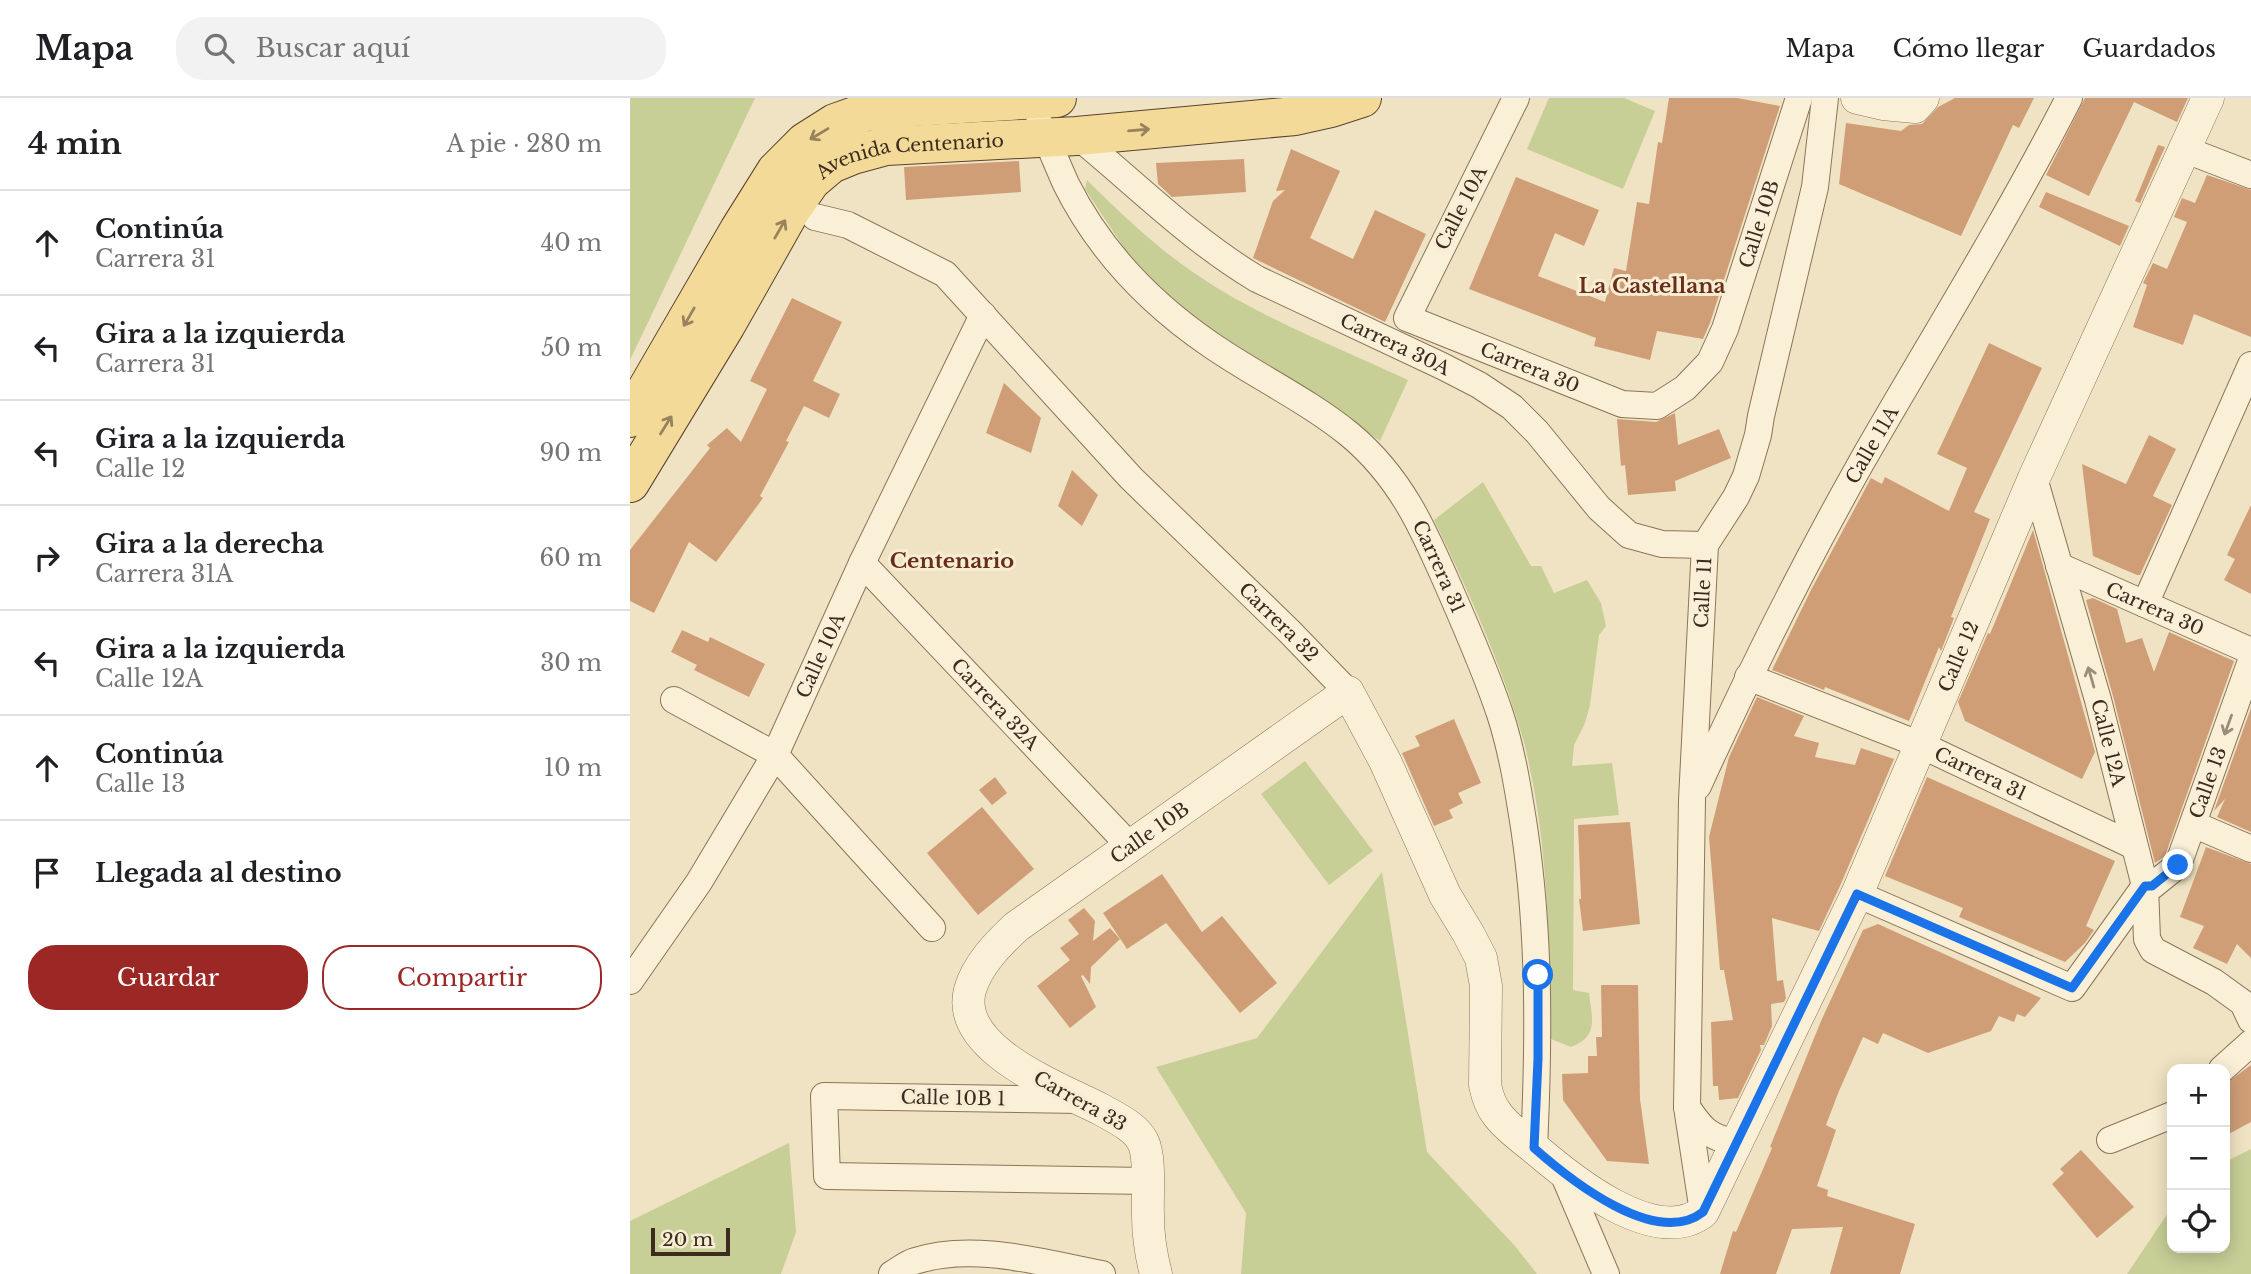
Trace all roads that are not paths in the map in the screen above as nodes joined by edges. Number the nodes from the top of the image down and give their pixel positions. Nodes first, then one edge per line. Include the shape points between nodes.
1 (1362, 98) edge
2 (1516, 98) edge
3 (1799, 98) edge
4 (1825, 98) edge
5 (1857, 98) edge
6 (2069, 98) edge
7 (2208, 98) edge
8 (1043, 99) edge
9 (1919, 102) edge
10 (866, 112) junction
11 (1062, 137) junction
12 (872, 150) junction
13 (2186, 150) junction
14 (2251, 175) edge
15 (815, 217) dead end
16 (983, 315) junction
17 (1406, 318) joint
18 (2251, 365) edge
19 (1657, 405) joint
20 (630, 418) edge
21 (2034, 478) junction
22 (630, 483) edge
23 (1705, 545) junction
24 (862, 563) junction
25 (2059, 566) junction
26 (2145, 604) junction
27 (2251, 651) edge
28 (2251, 661) edge
29 (1748, 677) junction
30 (1348, 692) junction
31 (674, 700) dead end
32 (1921, 744) junction
33 (775, 755) junction
34 (1692, 800) junction
35 (2193, 824) junction
36 (1130, 846) junction
37 (2134, 846) junction
38 (2251, 849) edge
39 (2145, 886) junction
40 (1857, 894) junction
41 (932, 928) dead end
42 (630, 981) edge
43 (969, 992) joint
44 (2251, 1020) edge
45 (2251, 1043) edge
46 (2228, 1064) edge
47 (1082, 1100) junction
48 (1687, 1107) junction
49 (2167, 1117) edge
50 (2110, 1140) dead end
51 (1736, 1143) junction
52 (1548, 1160) junction
53 (1148, 1181) junction
54 (1703, 1212) junction
55 (1008, 1265) edge
56 (892, 1274) edge
57 (1102, 1274) edge
58 (1156, 1274) edge
59 (1606, 1274) edge

11 -> 1 main road, Avenida Centenario via 1295,116
2 - 17 street, Calle 10A
3 - 19 street, Calle 10B via 1710,362 1685,388
4 - 23 street, Calle 11 via 1815,187 1758,435 1736,497
5 - 9 street via 1883,104
6 - 29 street, Calle 11A via 1860,465
7 - 13 street, Calle 12
8 - 10 main road, Avenida Centenario
8 - 11 street, Carrera 30A
10 - 12 main road
10 -> 20 main road, Avenida Centenario via 805,142 776,171
11 - 12 main road, Avenida Centenario
11 - 23 street, Carrera 30A via 1257,279 1442,366 1512,407 1599,508 1629,535 1662,544
11 - 52 street, Carrera 31 via 1066,184 1084,216 1141,289 1211,346 1347,433 1380,462 1419,523 1496,702 1518,787 1531,876 1538,1059
22 -> 12 main road, Avenida Centenario via 811,181 831,164
13 - 14 street
13 - 21 street, Calle 12
15 - 16 street, Carrera 32 via 848,225 945,274
16 - 24 street, Calle 10A
16 - 30 street, Carrera 32 via 1131,478
17 - 19 street, Carrera 30 via 1622,404
18 - 26 street
21 - 25 street, Calle 12A
21 - 32 street, Calle 12
23 - 34 street, Calle 11
24 - 33 street, Calle 10A
24 - 36 street, Carrera 32A
25 - 26 street, Carrera 30
37 -> 25 street, Calle 12A
26 - 27 street, Carrera 30
28 -> 35 street, Calle 13
29 - 32 street, Carrera 31
29 - 34 street, Calle 11A
30 - 36 street, Calle 10B
30 - 52 street, Carrera 32 via 1385,761 1445,895 1481,958 1489,1100 1497,1115
31 - 33 street
32 - 37 street, Carrera 31
32 - 40 street, Calle 12
33 - 41 street
33 - 42 street, Calle 10A via 699,882
34 - 48 street, Calle 11
35 - 38 street
35 - 39 street, Calle 13 via 2178,865 2152,886
36 - 43 street, Calle 10B via 1016,927 990,954
37 - 39 street, Calle 12A
39 - 40 street via 2072,988
39 - 44 street via 2147,939 2153,950 2214,982 2243,1003
40 - 51 street, Calle 12
43 - 47 street, Carrera 33 via 970,1012 980,1036 1000,1055
45 - 46 street
47 - 53 street, Carrera 33 via 1132,1129 1144,1143
47 - 53 street, Calle 10B 1 via 824,1096 827,1176
48 - 51 street via 1701,1129
48 - 54 street, Calle 11
49 - 50 street
51 - 54 street, Calle 12
52 - 54 street via 1614,1205 1650,1220 1693,1219
52 - 59 street
53 - 58 street, Carrera 33 via 1150,1253
55 - 56 street via 968,1252 914,1261
55 - 57 street

